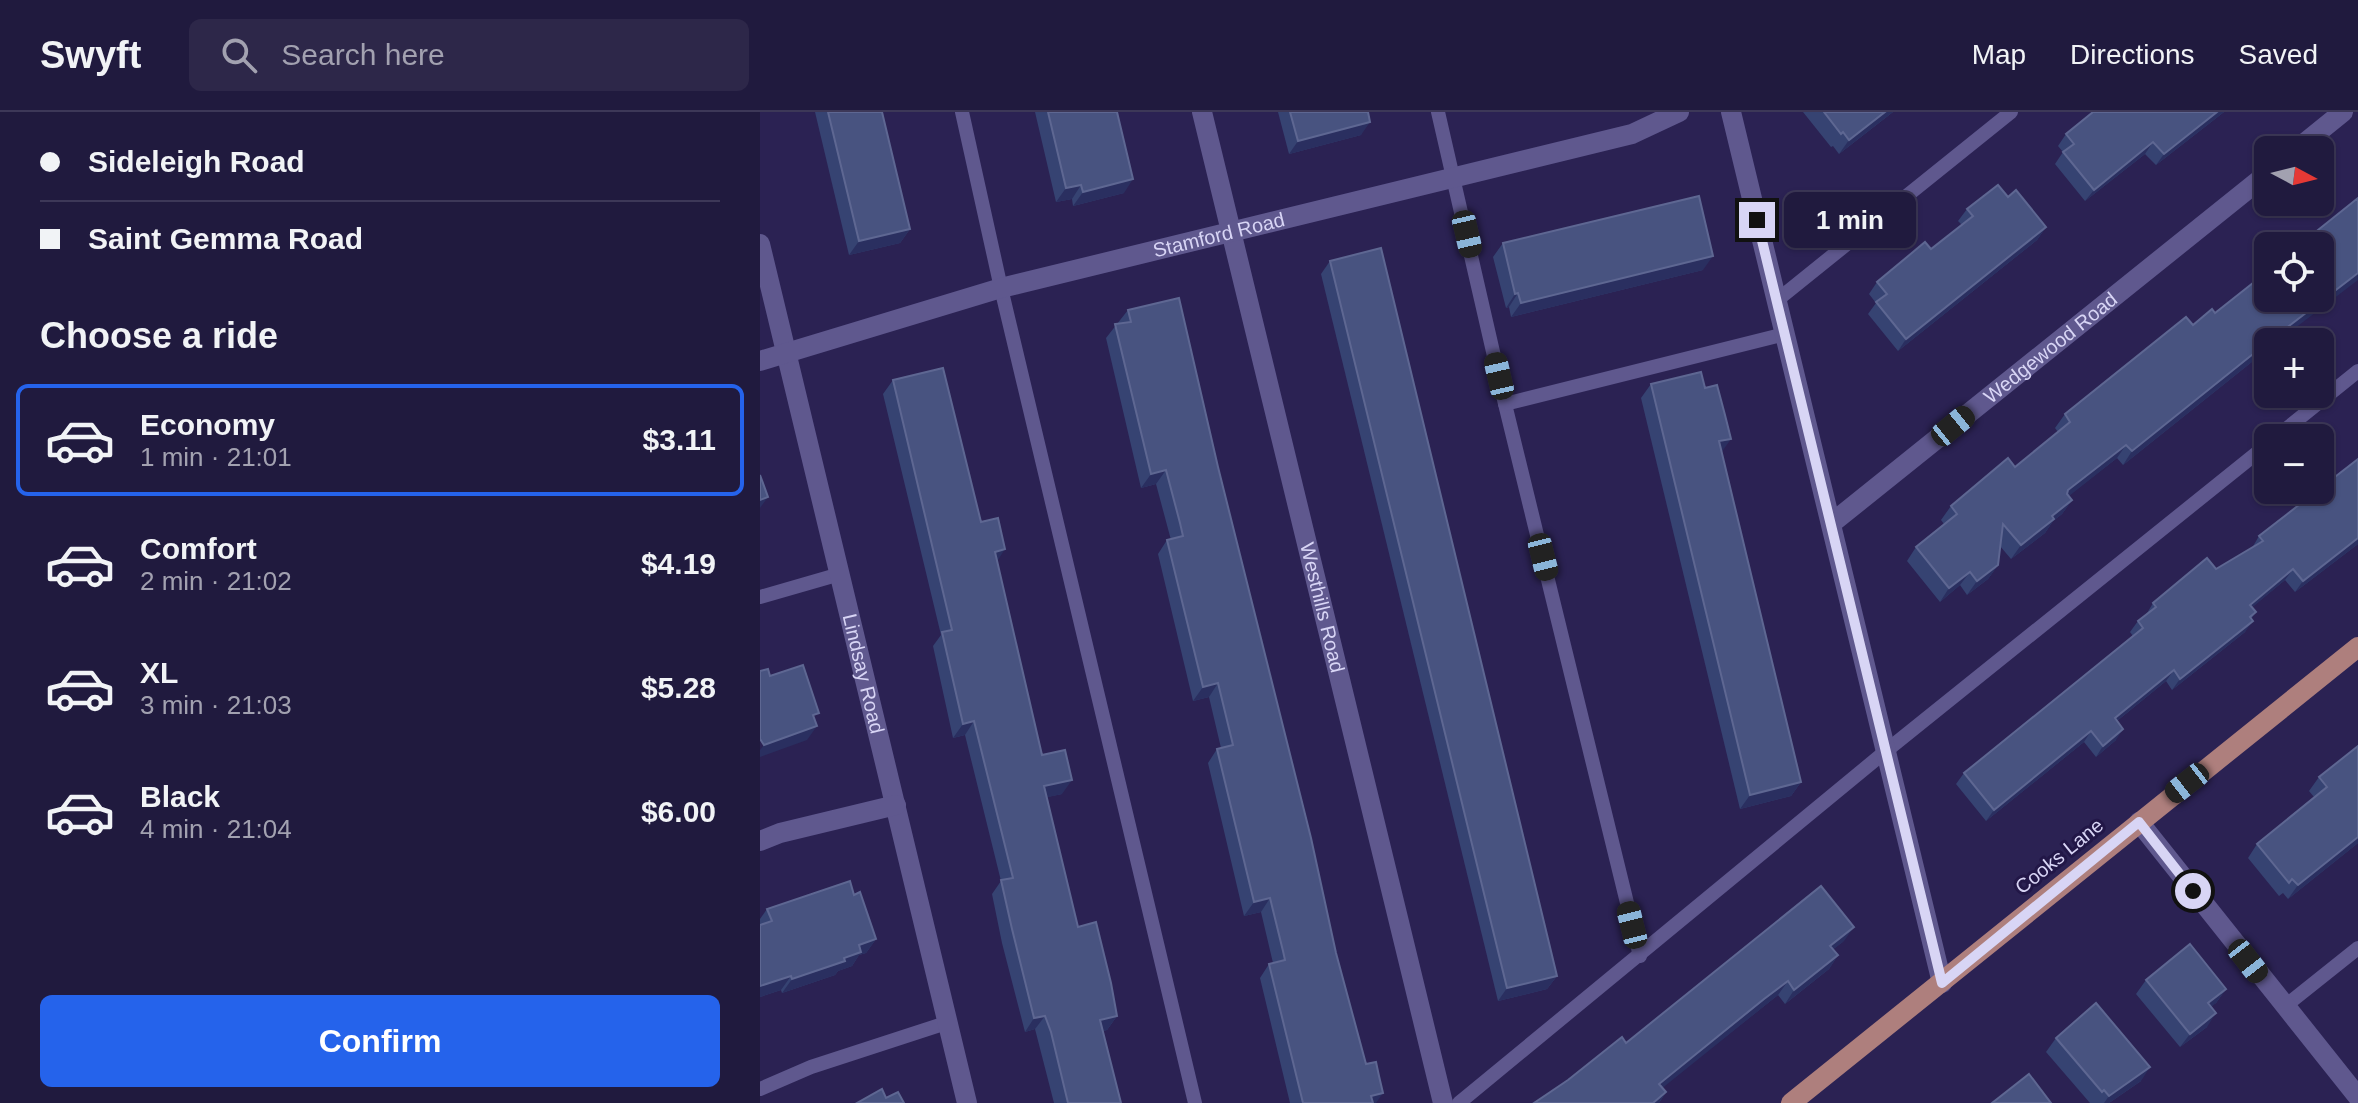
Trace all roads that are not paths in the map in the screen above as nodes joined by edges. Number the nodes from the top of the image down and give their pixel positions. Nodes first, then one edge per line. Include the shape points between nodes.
1 (962, 112) edge
2 (1202, 112) edge
3 (1438, 112) edge
4 (1679, 112) edge
5 (1731, 112) edge
6 (2011, 112) edge
7 (2343, 112) edge
8 (2313, 136) edge
9 (1454, 178) junction
10 (2254, 184) edge
11 (1233, 232) junction
12 (760, 244) edge
13 (1001, 288) junction
14 (1776, 301) junction
15 (1785, 334) junction
16 (786, 351) junction
17 (760, 361) edge
18 (2358, 371) edge
19 (1505, 404) junction
20 (2292, 424) edge
21 (2254, 455) edge
22 (1832, 523) junction
23 (840, 574) junction
24 (760, 597) edge
25 (2358, 647) edge
26 (1886, 751) junction
27 (896, 805) junction
28 (2139, 822) junction
29 (760, 841) edge
30 (2358, 948) edge
31 (1640, 956) junction
32 (1942, 983) junction
33 (2284, 1007) junction
34 (949, 1022) junction
35 (760, 1089) edge
36 (2358, 1097) edge
37 (967, 1103) edge
38 (1195, 1103) edge
39 (1443, 1103) edge
40 (1459, 1103) edge
41 (1791, 1103) edge

1 - 13 lane
2 - 11 street, Westhills Road
3 - 9 lane
4 - 9 street, Stamford Road via 1632,134
5 - 14 street
6 - 14 lane
7 - 8 street
9 - 11 street, Stamford Road
9 - 19 lane
10 - 22 street, Wedgewood Road
11 - 13 street, Stamford Road
11 - 39 street, Westhills Road
12 - 16 street, Lindsay Road
13 - 16 street, Stamford Road
13 - 38 lane
14 - 15 street
15 - 19 lane
15 - 22 street
16 - 17 street, Stamford Road
16 - 23 street, Lindsay Road
18 - 20 lane
19 - 31 lane
21 - 26 lane
22 - 26 street
23 - 24 lane
23 - 27 street, Lindsay Road
25 - 28 main road, Cooks Lane
26 - 31 lane
26 - 32 street
27 - 29 street
27 - 34 street, Lindsay Road
28 - 32 main road, Cooks Lane
28 - 33 street
30 - 33 lane
31 - 40 lane
32 - 41 main road, Cooks Lane
33 - 36 street
34 - 35 lane
34 - 37 street, Lindsay Road

